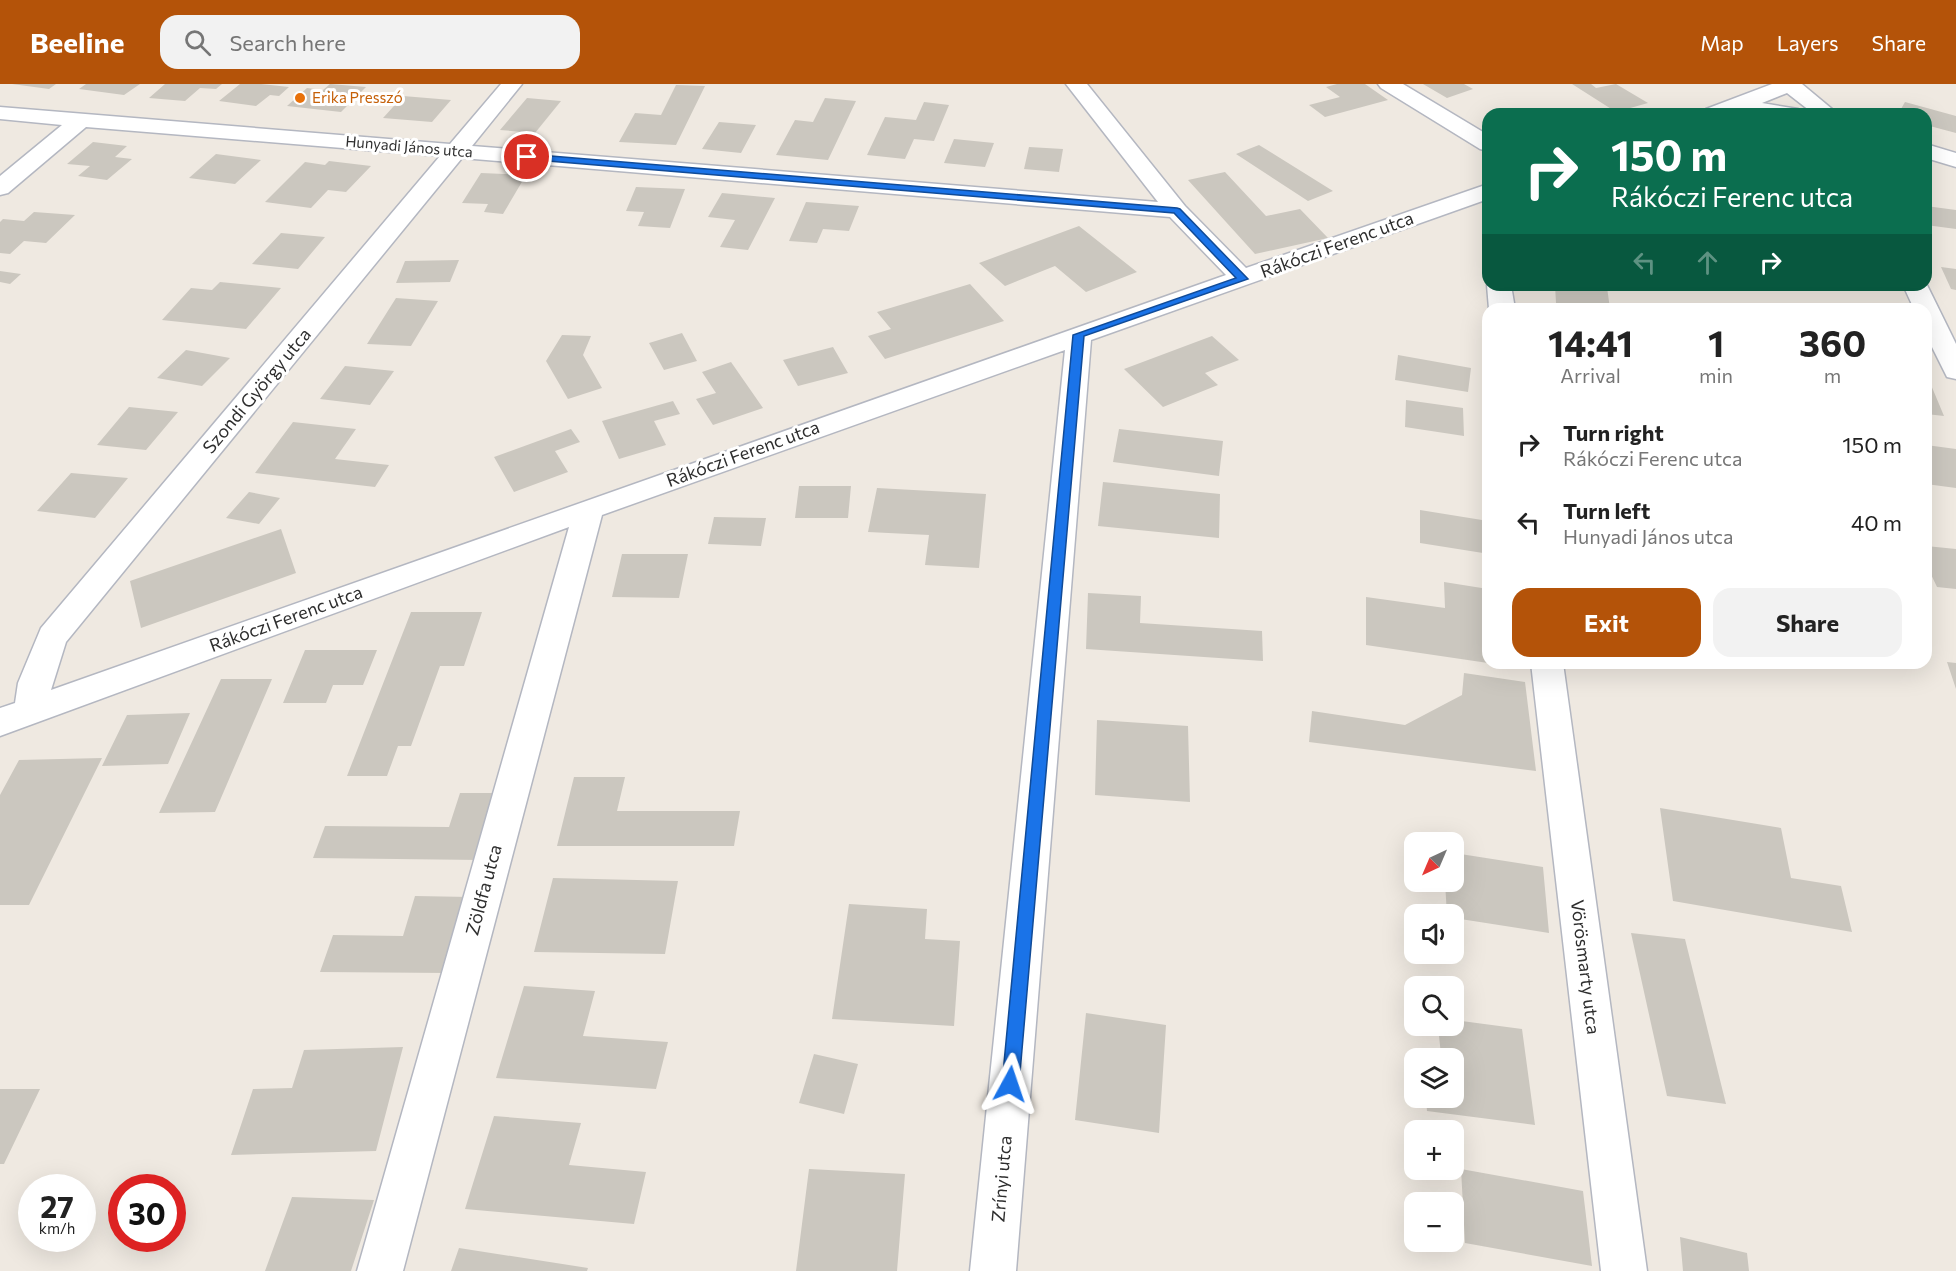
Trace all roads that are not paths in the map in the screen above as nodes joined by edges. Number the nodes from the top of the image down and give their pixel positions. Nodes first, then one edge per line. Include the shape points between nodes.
1 (512, 84) edge
2 (1076, 84) edge
3 (1388, 84) edge
4 (1791, 85) edge
5 (1740, 105) junction
6 (1731, 108) edge
7 (1757, 108) edge
8 (1820, 108) edge
9 (0, 113) edge
10 (81, 120) junction
11 (1482, 140) edge
12 (457, 151) junction
13 (1932, 153) edge
14 (1956, 160) edge
15 (0, 188) edge
16 (1482, 193) edge
17 (1177, 211) junction
18 (1243, 279) junction
19 (1932, 321) edge
20 (1079, 335) junction
21 (1956, 371) edge
22 (589, 509) junction
23 (1548, 669) edge
24 (31, 711) junction
25 (0, 722) edge
26 (380, 1271) edge
27 (993, 1271) edge
28 (1624, 1271) edge

1 - 12 street, Szondi György utca
2 - 17 street
3 - 11 street
4 - 5 street
4 - 8 street
5 - 6 street
5 - 7 street
9 - 10 street, Hunyadi János utca
10 - 12 street, Hunyadi János utca
10 - 15 street
12 - 17 street, Hunyadi János utca
12 - 24 street, Szondi György utca via 52,637 35,682
13 - 14 street
16 - 18 street, Rákóczi Ferenc utca
17 - 18 street
18 - 20 street, Rákóczi Ferenc utca
19 - 21 street
20 - 22 street, Rákóczi Ferenc utca
20 - 27 street, Zrínyi utca
22 - 24 street, Rákóczi Ferenc utca
22 - 26 street, Zöldfa utca
23 - 28 street, Vörösmarty utca
24 - 25 street, Rákóczi Ferenc utca

